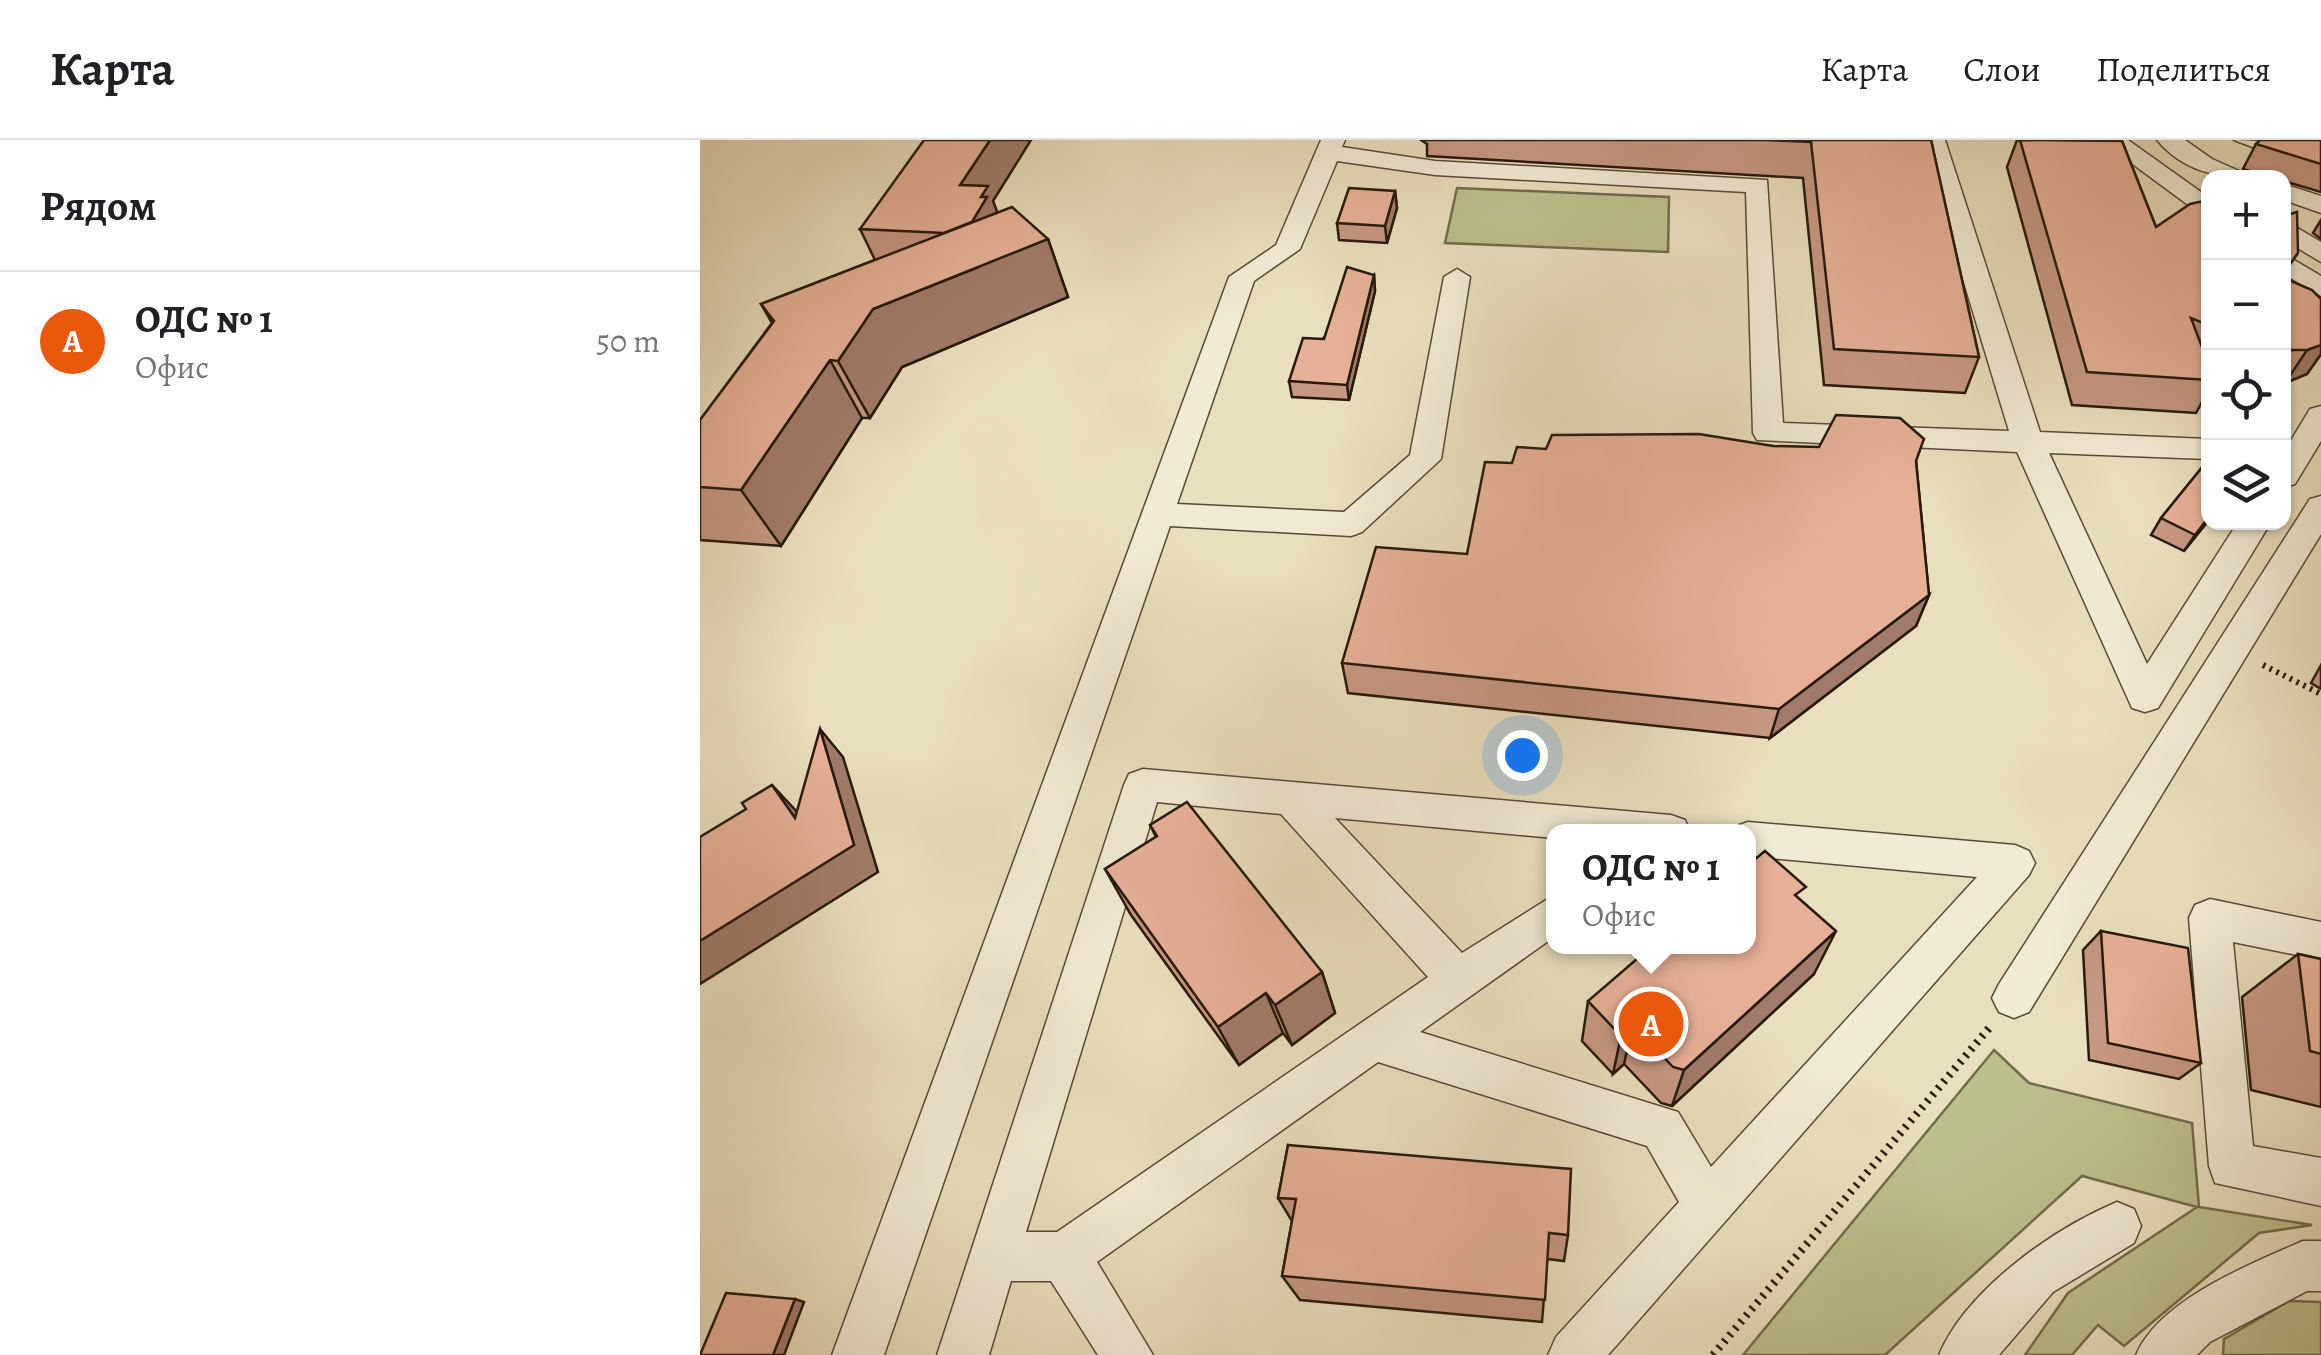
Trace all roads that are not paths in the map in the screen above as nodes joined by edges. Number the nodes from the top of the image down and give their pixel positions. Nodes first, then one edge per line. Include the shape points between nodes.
1 (1932, 140) edge
2 (2112, 140) edge
3 (2169, 140) edge
4 (2246, 140) edge
5 (1330, 146) edge
6 (2321, 150) edge
7 (2220, 170) edge
8 (2291, 194) edge
9 (2201, 203) edge
10 (2321, 205) edge
11 (2291, 233) edge
12 (2321, 254) edge
13 (2291, 267) edge
14 (1457, 278) dead end
15 (2321, 288) edge
16 (2321, 416) edge
17 (2028, 442) junction
18 (2201, 448) edge
19 (2291, 457) edge
20 (2321, 507) edge
21 (1158, 514) junction
22 (2249, 530) edge
23 (1291, 798) junction
24 (1582, 824) edge
25 (1756, 840) edge
26 (1546, 920) edge
27 (2321, 941) edge
28 (1458, 980) junction
29 (2014, 998) dead end
30 (1372, 1039) junction
31 (2321, 1182) edge
32 (1709, 1208) junction
33 (2117, 1226) dead end
34 (1064, 1256) junction
35 (992, 1257) junction
36 (2321, 1266) edge
37 (858, 1355) edge
38 (963, 1355) edge
39 (1127, 1355) edge
40 (1574, 1355) edge
41 (1965, 1355) edge
42 (2162, 1355) edge

1 - 17 lane
2 - 9 lane
3 - 7 lane
4 - 6 lane via 2289,154
5 - 17 lane via 1435,168 1758,185 1768,434
5 - 21 lane via 1287,248 1242,277
8 - 10 lane
11 - 12 lane
13 - 15 lane
14 - 21 lane via 1426,458 1351,524
16 - 19 lane
17 - 18 lane
17 - 22 lane via 2146,698
20 - 29 lane
21 - 37 lane
23 - 24 lane
23 - 28 lane
23 - 35 lane via 1143,785
25 - 32 lane via 2015,863
26 - 28 lane
27 - 31 lane via 2210,918 2232,1166
28 - 30 lane
30 - 32 lane via 1662,1128
30 - 34 lane
32 - 40 lane
33 - 41 lane via 2036,1275
34 - 35 lane
34 - 39 lane
35 - 38 lane
36 - 42 lane via 2303,1266 2192,1324

